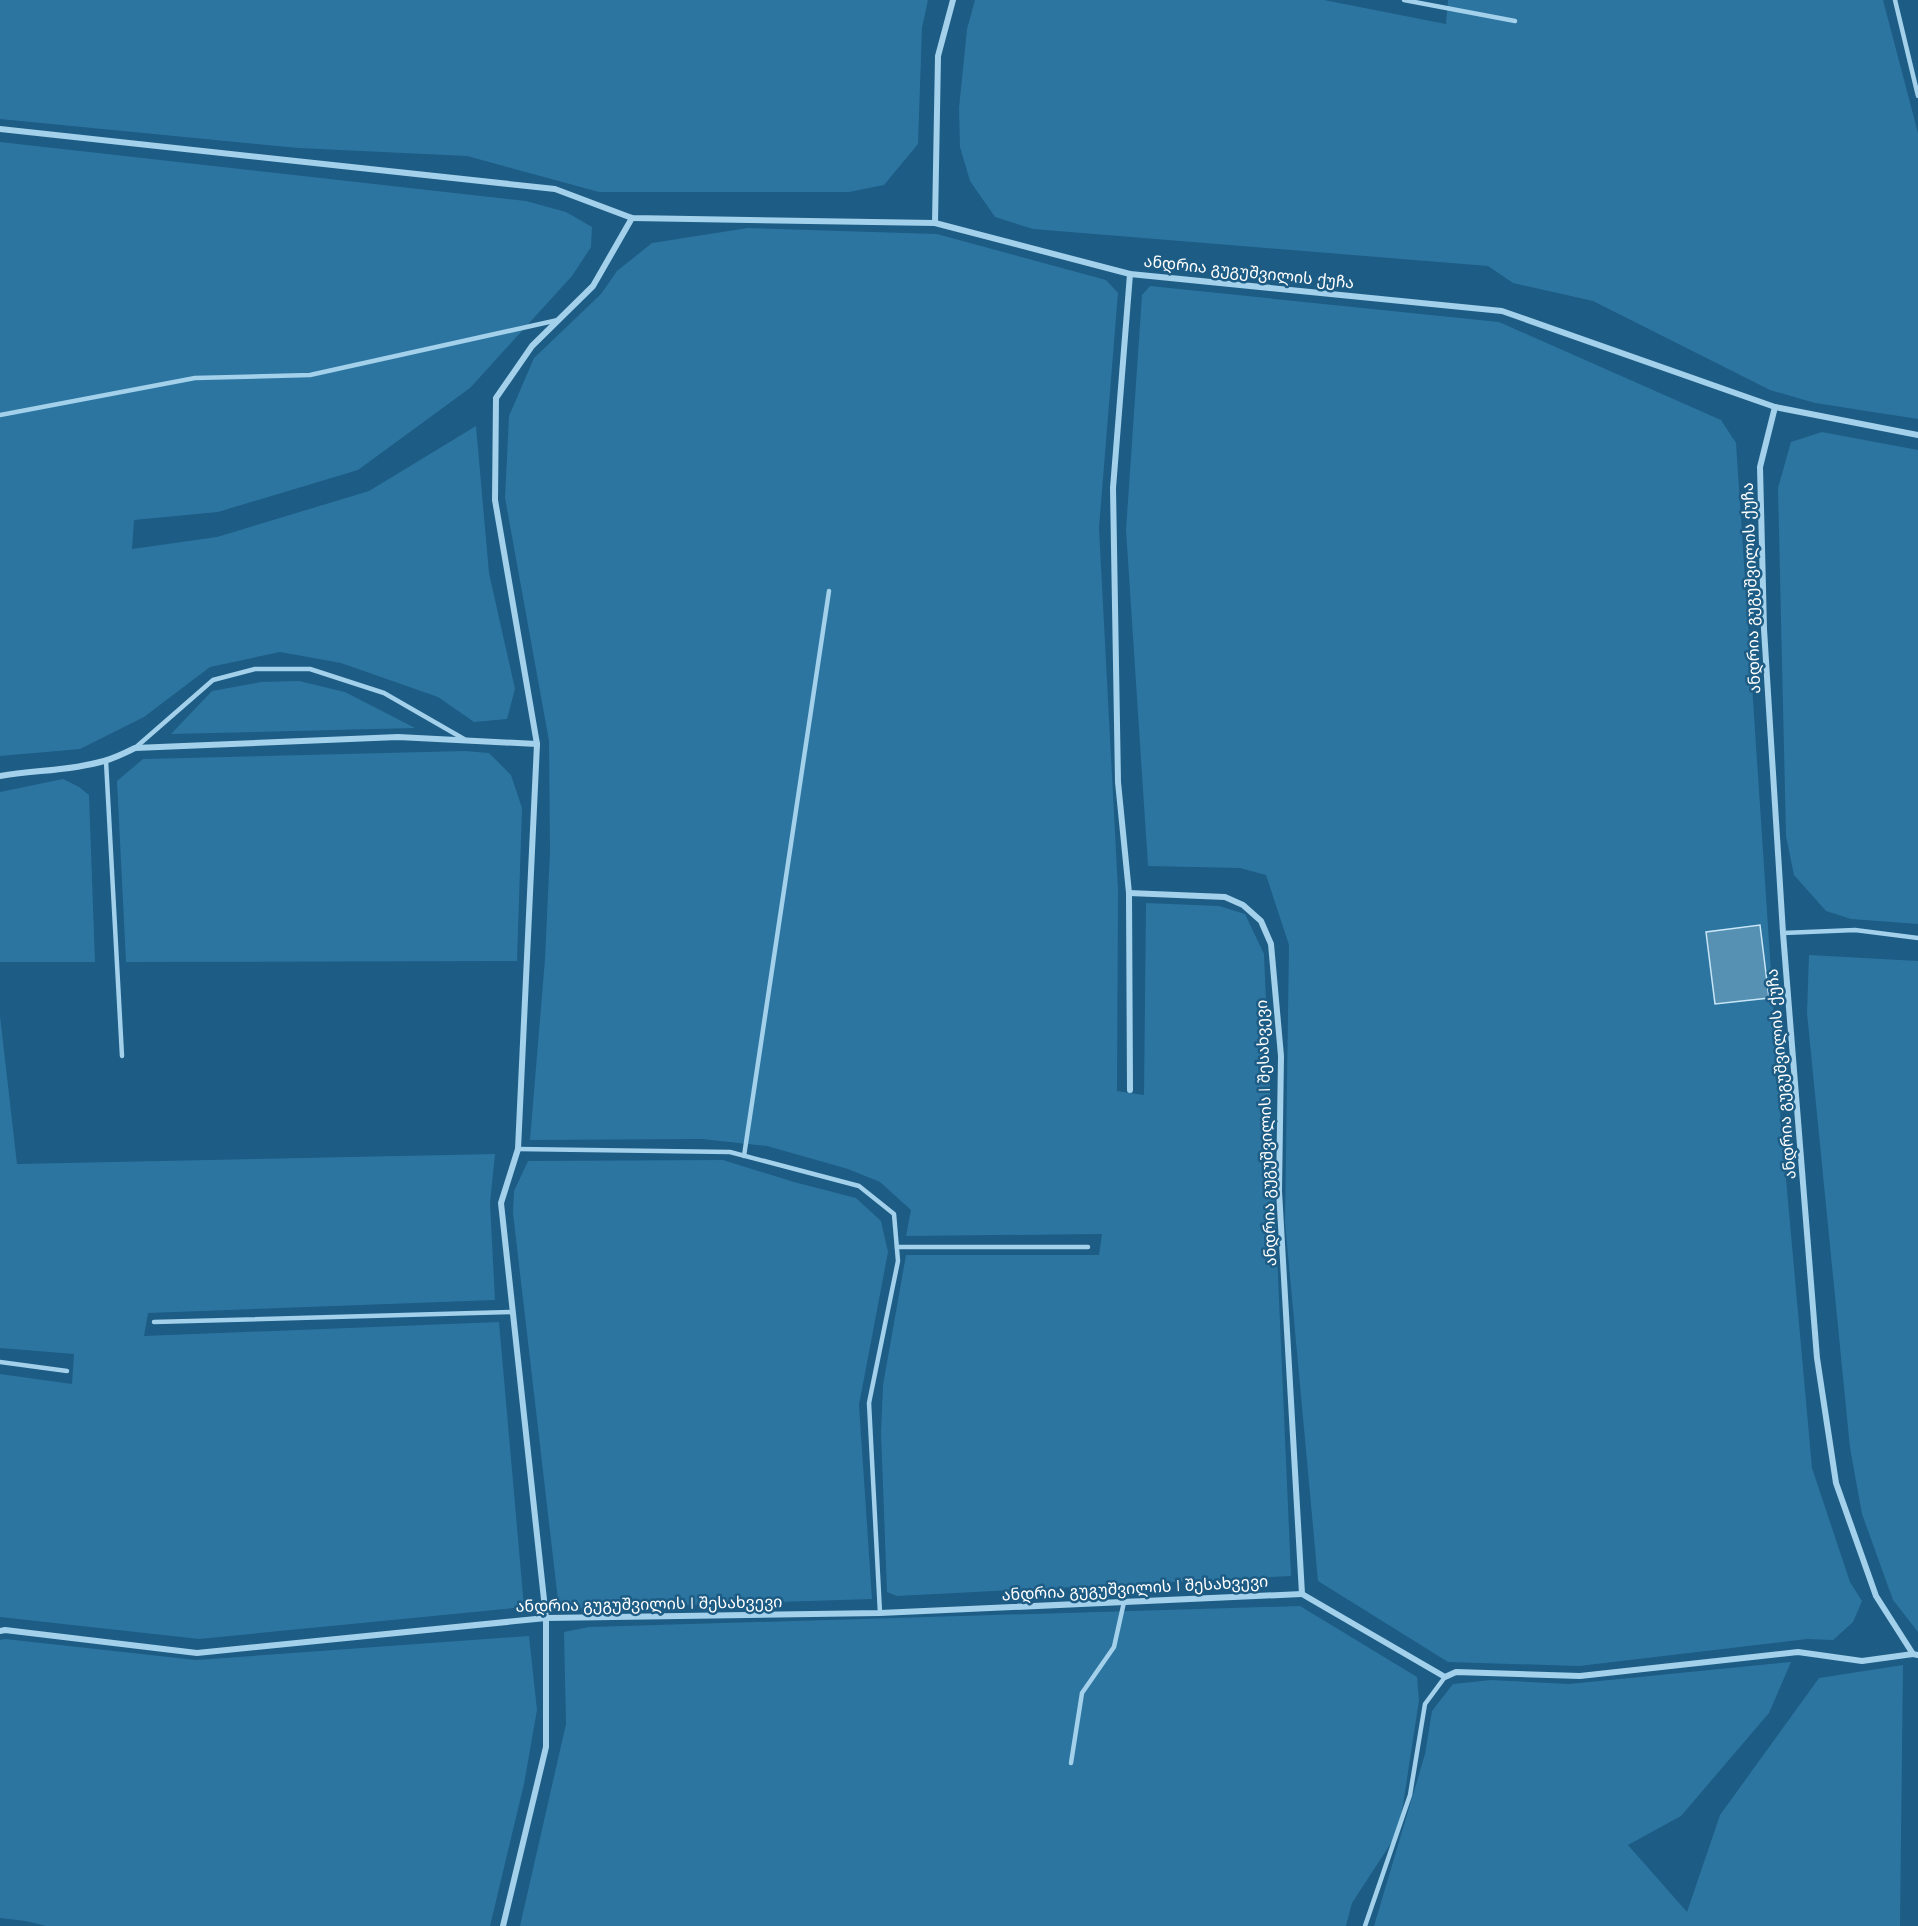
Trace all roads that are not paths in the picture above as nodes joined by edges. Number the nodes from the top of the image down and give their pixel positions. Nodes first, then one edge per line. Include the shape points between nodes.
1 (953, 0) edge
2 (1404, 0) edge
3 (1895, 0) edge
4 (1515, 21) dead end
5 (1918, 96) edge
6 (0, 129) edge
7 (632, 218) junction
8 (935, 223) junction
9 (1130, 274) junction
10 (558, 320) junction
11 (1775, 407) junction
12 (0, 415) edge
13 (1918, 435) edge
14 (829, 591) dead end
15 (467, 741) junction
16 (537, 744) junction
17 (135, 748) junction
18 (106, 761) junction
19 (0, 776) edge
20 (1129, 893) junction
21 (1783, 933) junction
22 (1918, 938) edge
23 (122, 1056) dead end
24 (1130, 1090) dead end
25 (518, 1149) junction
26 (744, 1156) junction
27 (897, 1247) junction
28 (1088, 1247) dead end
29 (513, 1312) junction
30 (154, 1322) dead end
31 (0, 1362) edge
32 (67, 1371) dead end
33 (1302, 1594) junction
34 (1124, 1602) junction
35 (880, 1613) junction
36 (546, 1618) junction
37 (0, 1631) edge
38 (1915, 1655) edge
39 (1445, 1677) junction
40 (1071, 1763) dead end
41 (503, 1926) edge
42 (1365, 1926) edge

1 - 8 street via 938,56
2 - 4 lane
3 - 5 lane
6 - 7 street, ანდრია გუგუშვილის ქუჩა via 555,189
7 - 8 street, ანდრია გუგუშვილის ქუჩა
7 - 10 street via 593,286
8 - 9 street, ანდრია გუგუშვილის ქუჩა
9 - 11 street, ანდრია გუგუშვილის ქუჩა via 1502,310
9 - 20 street via 1113,488 1118,782
10 - 12 lane via 310,375 195,378
10 - 16 street via 532,346 496,398 495,500
11 - 13 street, ანდრია გუგუშვილის ქუჩა
11 - 21 street, ანდრია გუგუშვილის ქუჩა via 1760,467 1764,630
14 - 26 lane
15 - 16 street
15 - 17 street via 398,737
15 - 17 lane via 384,693 310,669 255,669 213,680
16 - 25 street
17 - 18 street
18 - 19 street
18 - 23 lane
20 - 24 street
20 - 33 street, ანდრია გუგუშვილის I შესახვევი via 1225,897 1243,905 1261,921 1271,944 1281,1056 1279,1191
21 - 22 lane via 1855,930
21 - 38 street, ანდრია გუგუშვილის ქუჩა via 1817,1358 1836,1483 1876,1596
25 - 26 lane via 730,1152
25 - 29 street via 501,1203
26 - 27 lane via 859,1186 894,1214
27 - 28 lane
27 - 35 lane via 898,1261 869,1403
29 - 30 lane
29 - 36 street
31 - 32 lane
33 - 34 street, ანდრია გუგუშვილის I შესახვევი
33 - 39 street
34 - 35 street, ანდრია გუგუშვილის I შესახვევი
34 - 40 lane via 1113,1647 1082,1693
35 - 36 street, ანდრია გუგუშვილის I შესახვევი
36 - 37 street, ანდრია გუგუშვილის I შესახვევი via 197,1653
36 - 41 street via 546,1747
38 - 39 street via 1862,1661 1798,1652 1580,1676 1456,1672
39 - 42 lane via 1425,1704 1410,1795

